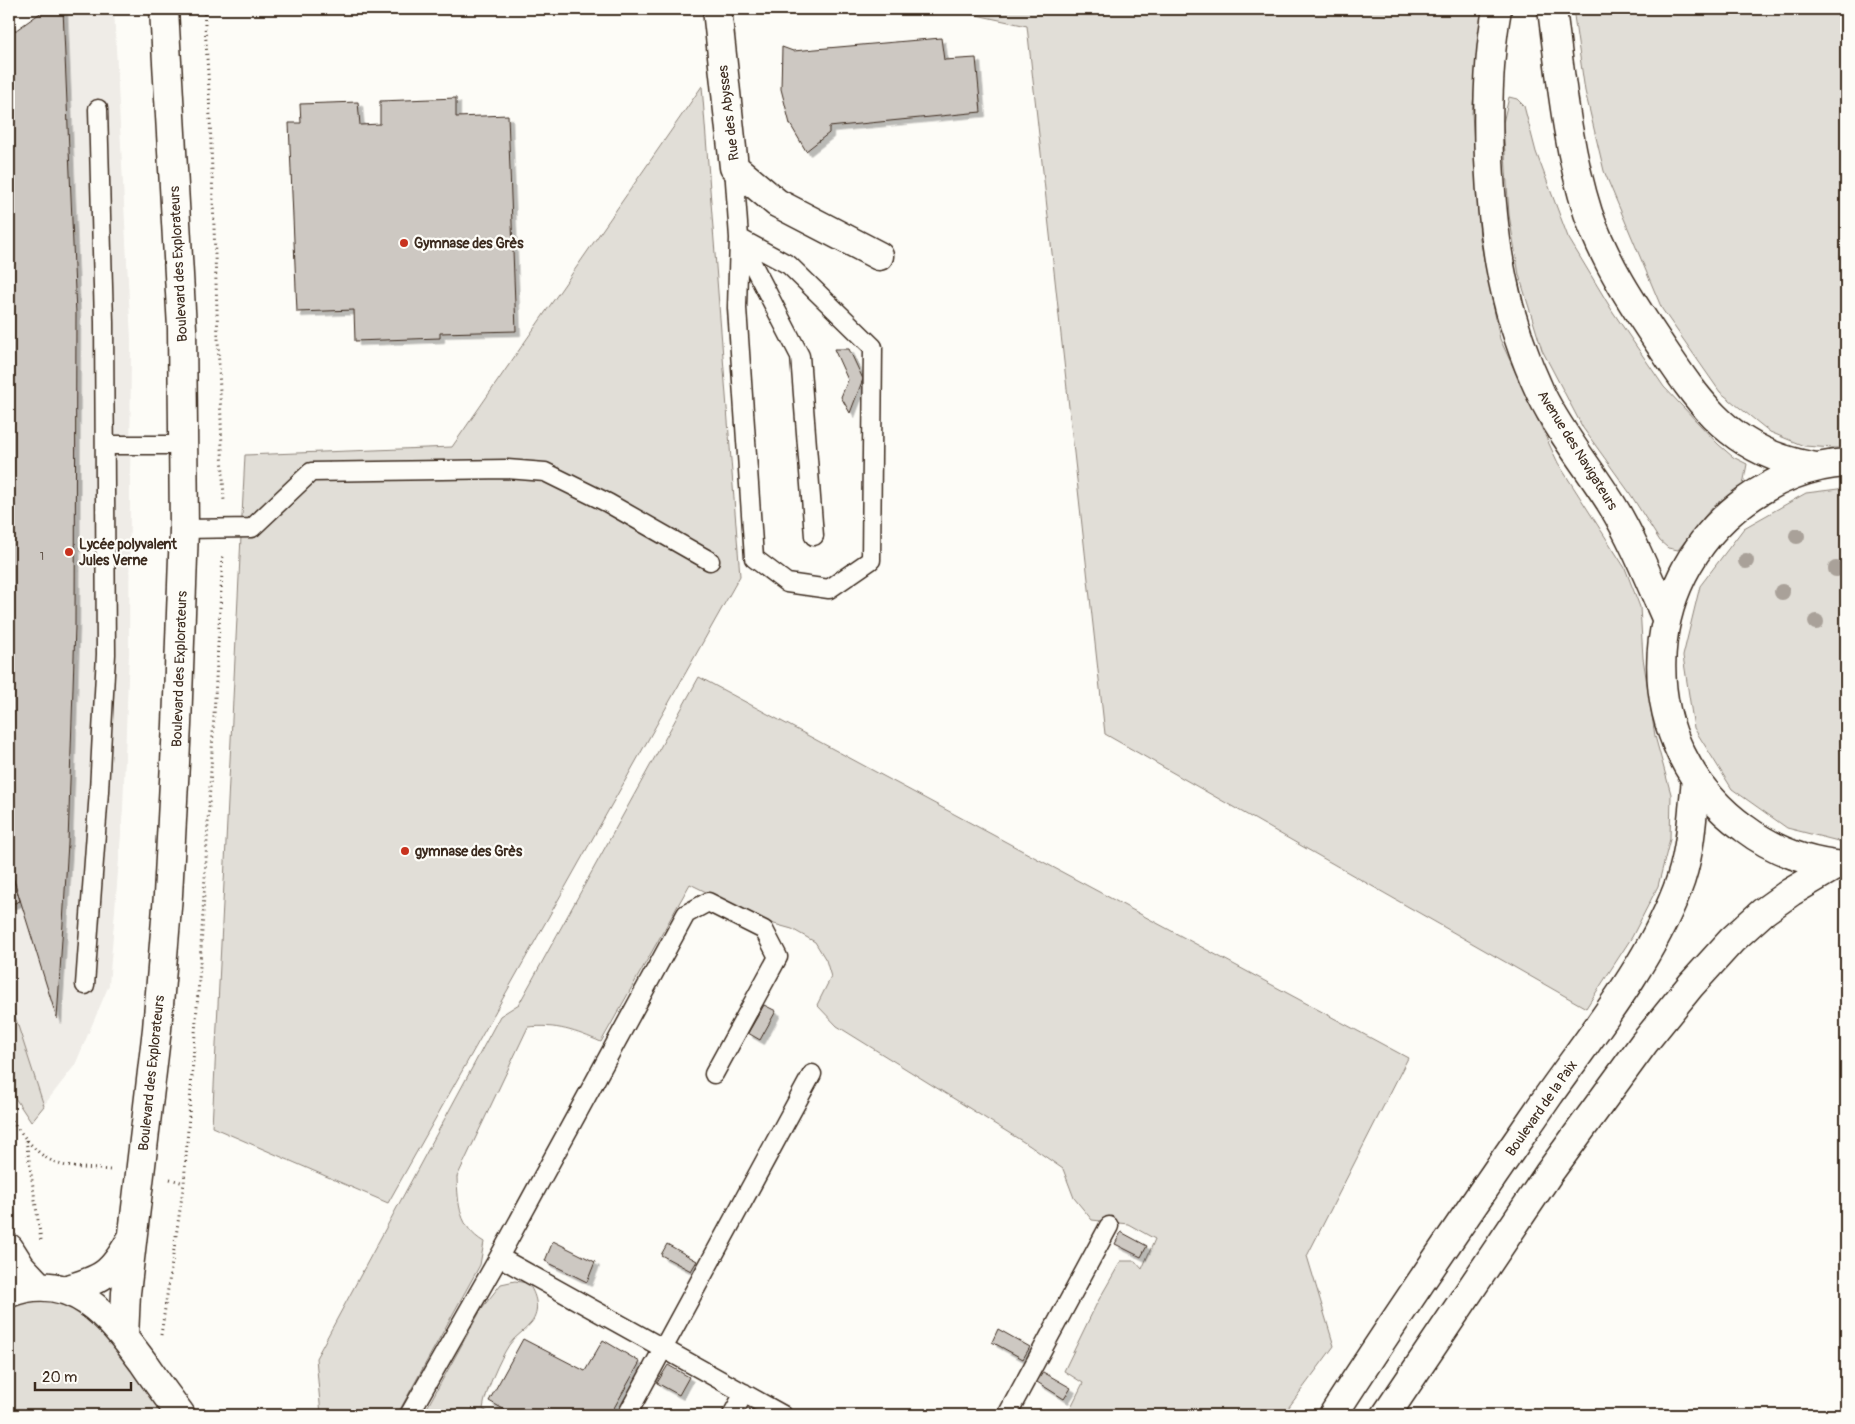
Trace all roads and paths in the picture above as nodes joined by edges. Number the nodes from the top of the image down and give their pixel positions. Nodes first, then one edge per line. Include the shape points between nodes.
1 (164, 9) edge
2 (717, 9) edge
3 (1497, 9) edge
4 (1552, 9) edge
5 (98, 110) dead end
6 (734, 167) junction
7 (739, 238) junction
8 (879, 256) dead end
9 (183, 445) junction
10 (106, 446) junction
11 (1846, 463) edge
12 (1816, 468) junction
13 (184, 529) junction
14 (814, 536) dead end
15 (710, 560) dead end
16 (1666, 618) junction
17 (1696, 779) junction
18 (1840, 866) edge
19 (85, 985) dead end
20 (714, 1074) dead end
21 (812, 1074) dead end
22 (9, 1117) edge
23 (26, 1139) junction
24 (141, 1173) junction
25 (1109, 1226) dead end
26 (132, 1238) junction
27 (9, 1248) edge
28 (499, 1257) junction
29 (51, 1288) junction
30 (9, 1293) edge
31 (124, 1337) junction
32 (160, 1344) dead end
33 (662, 1348) junction
34 (744, 1393) junction
35 (181, 1415) edge
36 (409, 1415) edge
37 (626, 1415) edge
38 (732, 1415) edge
39 (784, 1415) edge
40 (1006, 1415) edge
41 (1333, 1415) edge
42 (1386, 1415) edge

1 - 9 main road, Boulevard des Explorateurs via 182,328
2 - 6 main road, Rue des Abysses
3 - 16 main road, Avenue des Navigateurs via 1487,114 1494,232 1500,273 1512,317 1542,396 1626,528
4 - 12 main road via 1577,174 1589,215 1612,268 1636,310 1693,393 1715,419 1737,437 1762,450
5 - 10 lane
6 - 7 lane
6 - 8 main road, Rue des Abysses via 777,204
7 - 7 lane via 737,308 754,558 787,583 829,589 871,560 873,347 789,265
7 - 14 lane via 800,356
9 - 10 lane
9 - 13 main road, Boulevard des Explorateurs
10 - 19 lane via 106,654
11 - 12 main road
12 - 16 main road via 1786,477 1757,492 1709,533 1676,587
13 - 15 lane via 252,528 310,472 507,469 545,472
13 - 24 main road, Boulevard des Explorateurs via 168,896
16 - 17 main road via 1661,674 1664,701 1671,728
17 - 18 main road via 1726,814 1756,837 1807,860
17 - 41 main road, Boulevard de la Paix via 1685,863 1664,921 1627,984 1392,1323
18 - 42 main road via 1764,912 1732,940 1691,985 1644,1043 1549,1173
20 - 28 lane via 778,957 764,930 708,902 686,914
21 - 33 lane
22 - 23 path
23 - 24 path via 46,1158 61,1164
23 - 29 path
24 - 26 main road, Boulevard des Explorateurs
24 - 32 path via 184,1183
25 - 40 lane
26 - 29 main road, Boulevard des Explorateurs via 119,1262 105,1275 88,1283
26 - 31 main road, Boulevard des Explorateurs
27 - 29 main road via 21,1268
28 - 33 lane
28 - 36 lane
29 - 30 main road, Boulevard des Explorateurs
29 - 31 main road via 97,1307
31 - 35 main road
33 - 34 lane
33 - 37 lane
34 - 38 lane
34 - 39 lane

